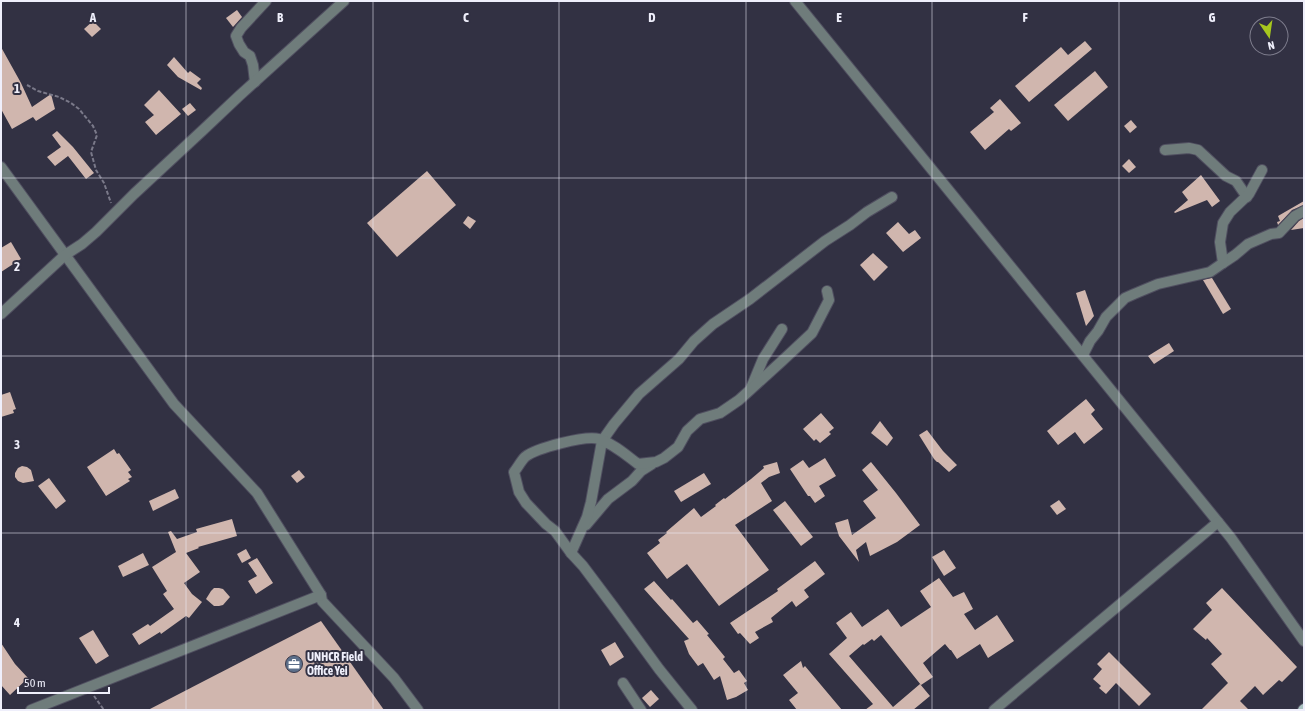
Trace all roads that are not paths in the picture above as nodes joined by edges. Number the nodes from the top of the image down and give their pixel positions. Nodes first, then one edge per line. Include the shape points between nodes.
1 (266, 1) edge
2 (344, 1) edge
3 (795, 1) edge
4 (255, 82) junction
5 (1165, 150) dead end
6 (1, 167) edge
7 (1262, 170) dead end
8 (892, 197) dead end
9 (1247, 197) junction
10 (1304, 211) edge
11 (65, 255) junction
12 (1222, 263) junction
13 (827, 291) dead end
14 (1, 314) edge
15 (782, 329) dead end
16 (1083, 355) junction
17 (750, 390) junction
18 (602, 441) junction
19 (656, 462) junction
20 (1218, 522) junction
21 (582, 529) junction
22 (571, 554) junction
23 (321, 595) junction
24 (1304, 640) edge
25 (623, 683) dead end
26 (31, 710) edge
27 (418, 710) edge
28 (641, 710) edge
29 (692, 710) edge
30 (994, 710) edge

1 - 4 street via 236,36 244,52 250,56
2 - 4 street
3 - 16 street
4 - 11 street via 96,232
5 - 9 street via 1198,150 1236,182
6 - 11 street
7 - 9 street
8 - 18 street via 825,241 713,324 679,359 639,394
9 - 12 street via 1230,212 1223,223 1220,242
10 - 12 street via 1295,216 1279,233 1248,244
11 - 14 street
11 - 23 street via 174,404 257,493
12 - 16 street via 1210,272 1158,284 1125,298 1106,316
13 - 17 street via 828,300 812,333
15 - 17 street via 763,359
16 - 20 street
17 - 19 street via 720,413 700,419 687,431 678,447
18 - 19 street via 638,464
18 - 21 street via 591,502
18 - 22 street via 573,440 546,447 524,458 514,472 519,492 526,503 555,531
19 - 21 street via 641,471 608,499
20 - 24 street
20 - 30 street
21 - 22 street
22 - 29 street via 583,566
23 - 26 street
23 - 27 street via 322,601 394,678
25 - 28 street

